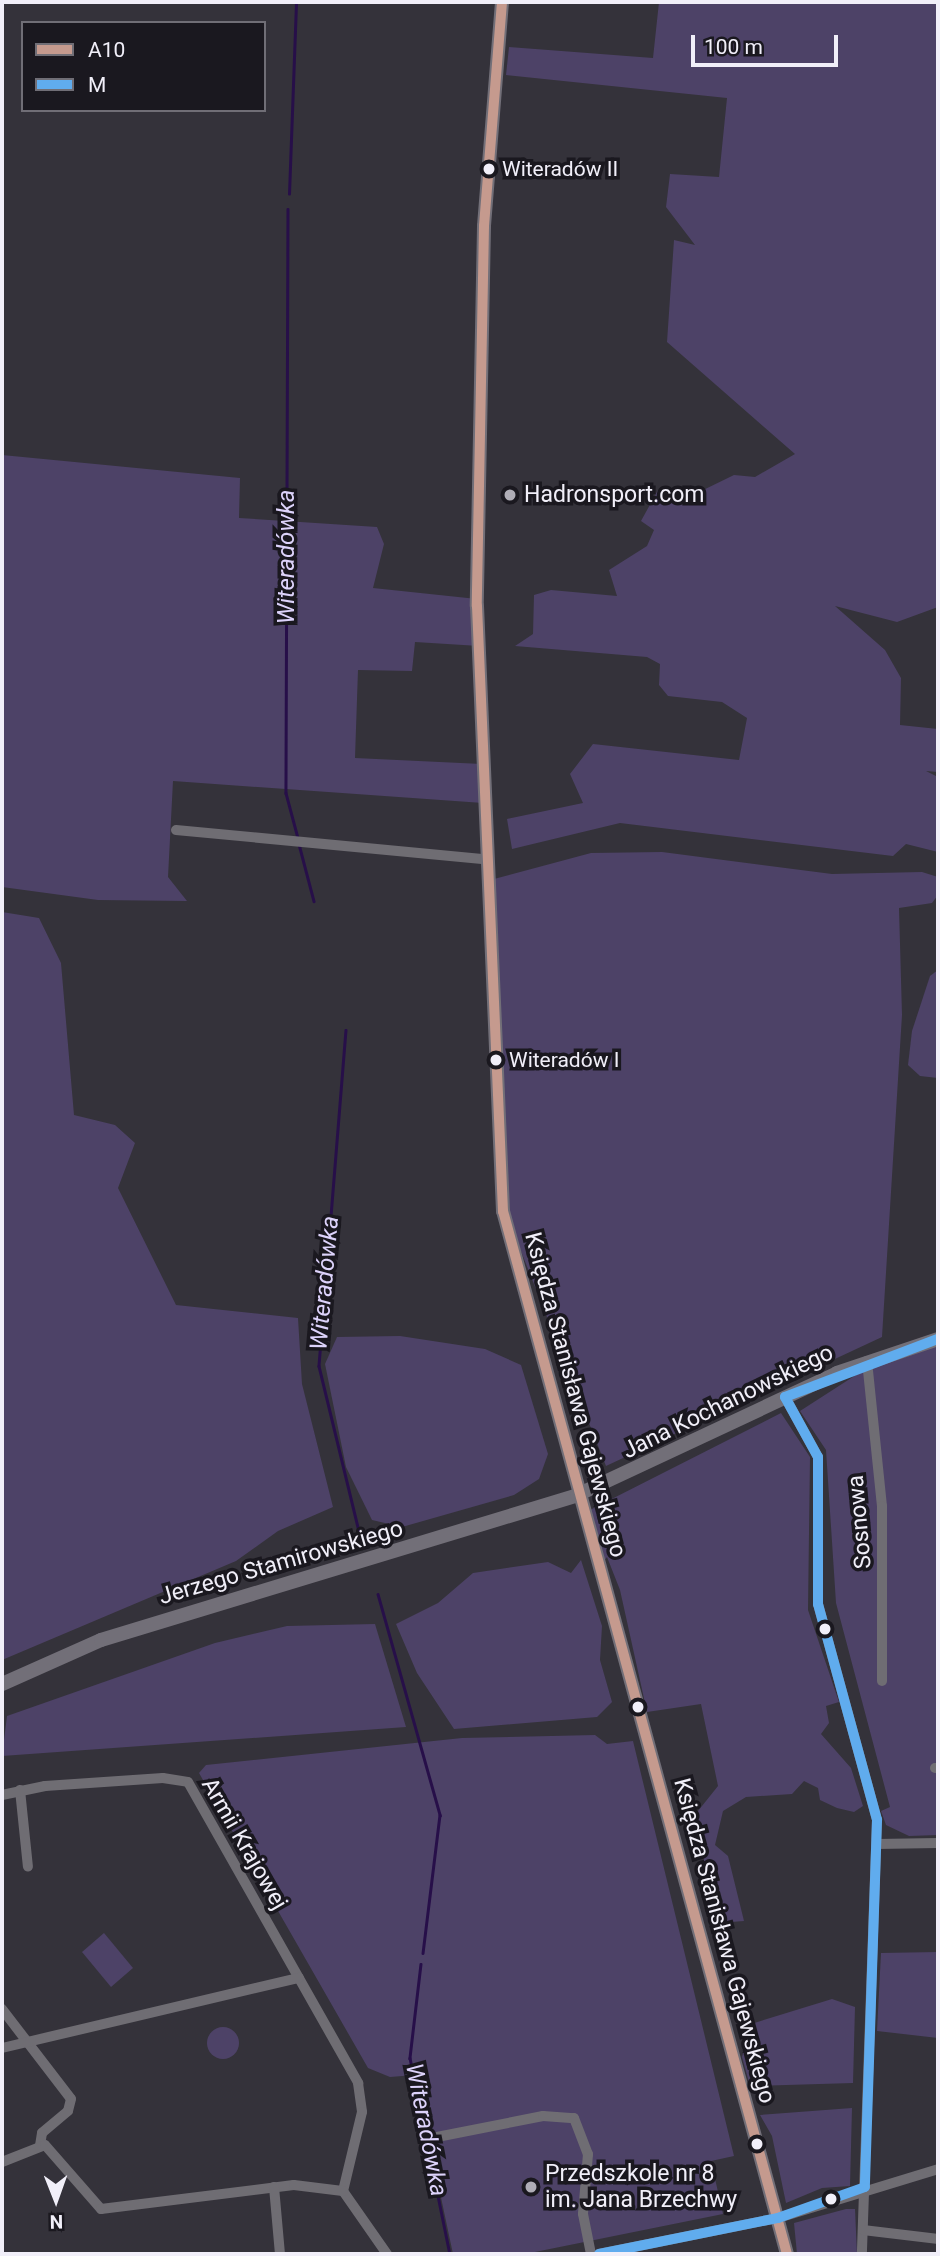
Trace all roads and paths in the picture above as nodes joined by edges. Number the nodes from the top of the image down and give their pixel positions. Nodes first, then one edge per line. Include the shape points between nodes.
1 (502, 2) edge
2 (176, 830) dead end
3 (485, 859) junction
4 (938, 1339) edge
5 (867, 1361) junction
6 (785, 1398) junction
7 (577, 1495) junction
8 (882, 1681) dead end
9 (2, 1684) edge
10 (20, 1790) junction
11 (2, 1796) edge
12 (938, 1843) edge
13 (877, 1844) junction
14 (28, 1867) dead end
15 (299, 1978) junction
16 (2, 2009) edge
17 (33, 2043) junction
18 (2, 2048) edge
19 (438, 2137) dead end
20 (40, 2146) junction
21 (2, 2162) edge
22 (938, 2169) edge
23 (274, 2187) junction
24 (865, 2188) junction
25 (343, 2191) junction
26 (778, 2218) junction
27 (863, 2230) junction
28 (938, 2239) edge
29 (280, 2254) edge
30 (387, 2254) edge
31 (591, 2254) edge
32 (599, 2254) edge
33 (787, 2254) edge
34 (862, 2254) edge

1 - 3 street, Księdza Stanisława Gajewskiego via 484,242 477,606
2 - 3 street
3 - 7 street, Księdza Stanisława Gajewskiego via 503,1211
4 - 5 street, Jana Kochanowskiego
5 - 6 street, Jana Kochanowskiego
5 - 8 street, Sosnowa via 882,1506
6 - 7 street, Jana Kochanowskiego
6 - 13 street, Sosnowa via 818,1457 818,1604 873,1797
7 - 9 street, Jerzego Stamirowskiego via 101,1640
7 - 26 street, Księdza Stanisława Gajewskiego
10 - 11 street, Armii Krajowej
10 - 14 street
10 - 15 street, Armii Krajowej via 163,1778 188,1782
12 - 13 street
13 - 24 street, Sosnowa
15 - 17 street
15 - 25 street, Armii Krajowej via 362,2100
16 - 17 street
17 - 18 street
17 - 20 street via 71,2099 68,2111 43,2133
19 - 31 street via 543,2116 574,2118 588,2154 583,2214
20 - 21 street
20 - 23 street via 53,2150 101,2209
22 - 24 street
23 - 25 street
23 - 29 street
24 - 26 street
24 - 27 street, Sosnowa
25 - 30 street
26 - 32 street
26 - 33 street, Księdza Stanisława Gajewskiego
27 - 28 street
27 - 34 street, Sosnowa

